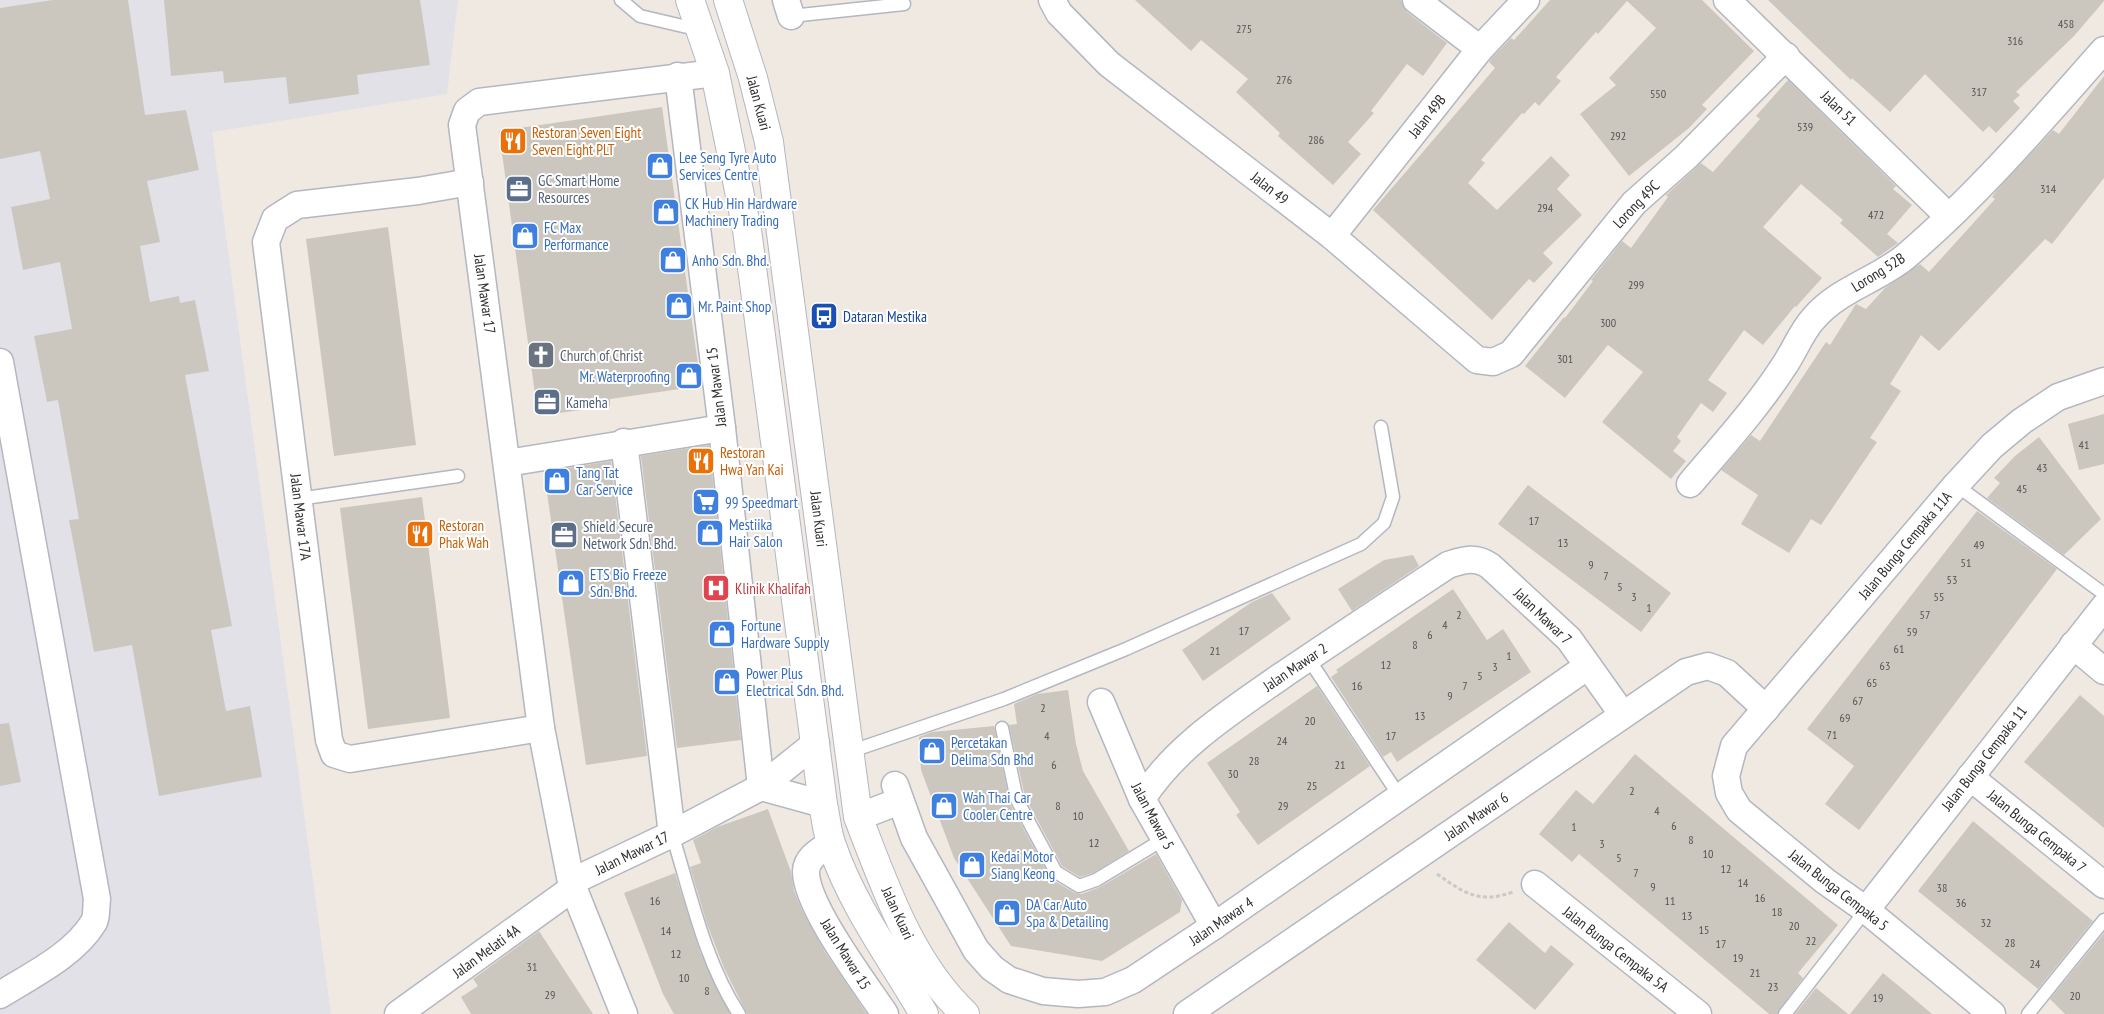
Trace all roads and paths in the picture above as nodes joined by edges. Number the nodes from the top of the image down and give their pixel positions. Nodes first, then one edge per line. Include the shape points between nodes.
1 (621, 0) edge
2 (690, 0) edge
3 (728, 0) edge
4 (1052, 0) edge
5 (1416, 0) edge
6 (1526, 0) edge
7 (1727, 0) edge
8 (904, 4) dead end
9 (788, 8) edge
10 (700, 30) junction
11 (1480, 48) junction
12 (2104, 50) edge
13 (1786, 56) junction
14 (715, 73) junction
15 (678, 76) junction
16 (470, 182) junction
17 (1949, 217) junction
18 (1332, 236) junction
19 (1498, 361) joint
20 (0, 362) edge
21 (2104, 381) edge
22 (1381, 427) dead end
23 (722, 428) junction
24 (624, 442) junction
25 (508, 463) junction
26 (458, 476) dead end
27 (1690, 484) dead end
28 (1956, 485) junction
29 (298, 499) junction
30 (1467, 559) joint
31 (2104, 594) edge
32 (2104, 607) edge
33 (2073, 645) junction
34 (1308, 658) junction
35 (1588, 666) junction
36 (2104, 671) edge
37 (1101, 702) dead end
38 (1766, 709) junction
39 (1623, 716) junction
40 (541, 728) junction
41 (1002, 728) dead end
42 (816, 743) junction
43 (1734, 746) joint
44 (848, 752) junction
45 (1970, 777) junction
46 (761, 787) junction
47 (1400, 797) junction
48 (1142, 799) junction
49 (823, 804) junction
50 (858, 817) junction
51 (672, 834) junction
52 (1164, 839) junction
53 (831, 843) junction
54 (1415, 858) junction
55 (1535, 884) joint
56 (572, 885) junction
57 (2104, 885) edge
58 (1866, 910) junction
59 (2104, 920) edge
60 (1214, 926) junction
61 (0, 995) edge
62 (409, 1011) edge
63 (624, 1014) edge
64 (739, 1014) edge
65 (885, 1014) edge
66 (924, 1014) edge
67 (965, 1014) edge
68 (1187, 1014) edge
69 (1698, 1014) edge
70 (1785, 1014) edge
71 (1992, 1014) edge
72 (2028, 1014) edge

1 - 10 lane via 640,16
2 - 10 street, Jalan Kuari
3 - 44 street, Jalan Kuari via 769,142
4 - 18 street, Jalan 49 via 1059,13 1109,64
5 - 11 street
6 - 11 street, Jalan 49B
7 - 13 street, Jalan 51
8 - 9 lane
10 - 14 street, Jalan Kuari
11 - 18 street, Jalan 49B
12 - 17 street, Lorong 52B via 2015,150
13 - 17 street, Jalan 51
13 - 19 street, Lorong 49C via 1686,157 1634,203 1514,350 1507,358
14 - 15 street, Jalan Mawar 17
14 - 42 street, Jalan Kuari via 747,230
15 - 16 street, Jalan Mawar 17 via 480,102 467,112 462,125
15 - 23 street, Jalan Mawar 15
16 - 25 street, Jalan Mawar 17
16 - 29 street, Jalan Mawar 17A via 296,205 275,219 266,242
17 - 27 street, Lorong 52B via 1896,263 1838,297 1815,317 1785,366
18 - 19 street, Jalan 49 via 1477,360
20 - 61 street via 97,899 95,920 78,941 44,968
21 - 28 street, Jalan Bunga Cempaka 11A via 2058,397 2022,421 1992,446
22 - 44 lane via 1394,497 1384,523 1361,544 1126,649 1004,699
23 - 24 street
23 - 46 street, Jalan Mawar 15
24 - 25 street
24 - 51 street
25 - 40 street, Jalan Mawar 17
26 - 29 lane
28 - 31 lane
28 - 38 street, Jalan Bunga Cempaka 11A
29 - 40 street, Jalan Mawar 17A via 328,740 334,754 350,759
30 - 34 street, Jalan Mawar 2 via 1448,565
30 - 35 street, Jalan Mawar 7 via 1480,560 1490,566 1569,639
32 - 33 street, Jalan Bunga Cempaka 11
33 - 36 street
33 - 45 street, Jalan Bunga Cempaka 11
34 - 47 lane
34 - 48 street, Jalan Mawar 2 via 1239,706 1174,758
35 - 39 street, Jalan Mawar 7
35 - 47 street, Jalan Mawar 4
37 - 48 street, Jalan Mawar 5
38 - 39 street, Jalan Mawar 6 via 1727,674 1708,666 1686,672
38 - 43 street, Jalan Bunga Cempaka 11A
39 - 54 street, Jalan Mawar 6
40 - 56 street, Jalan Mawar 17
41 - 52 lane via 1017,800 1056,872 1079,886 1096,880
42 - 46 street, Jalan Mawar 17
42 - 49 street, Jalan Kuari
43 - 58 street, Jalan Bunga Cempaka 5 via 1726,776 1729,793 1739,810 1825,881
44 - 50 street, Jalan Kuari
45 - 57 street, Jalan Bunga Cempaka 7
45 - 58 street, Jalan Bunga Cempaka 11
46 - 49 street
46 - 51 street, Jalan Mawar 17
47 - 60 street, Jalan Mawar 4
48 - 52 street, Jalan Mawar 5
49 - 53 street, Jalan Kuari
50 - 60 street, Jalan Mawar 4 via 897,793 914,838 976,950 992,968 1009,980 1043,991 1105,992 1133,980
50 - 67 street, Jalan Kuari via 910,941 937,984
51 - 56 street, Jalan Mawar 17
51 - 64 lane via 706,949 724,992
52 - 60 street, Jalan Mawar 5
53 - 65 street, Jalan Mawar 15 via 811,857 806,870 809,886 832,936
53 - 66 street, Jalan Kuari via 847,882 884,951
54 - 55 path via 1465,894 1496,898
54 - 68 street, Jalan Mawar 6
55 - 69 street, Jalan Bunga Cempaka 5A
56 - 62 street, Jalan Melati 4A
56 - 63 street
58 - 70 lane
58 - 71 street, Jalan Bunga Cempaka 5
59 - 72 lane

